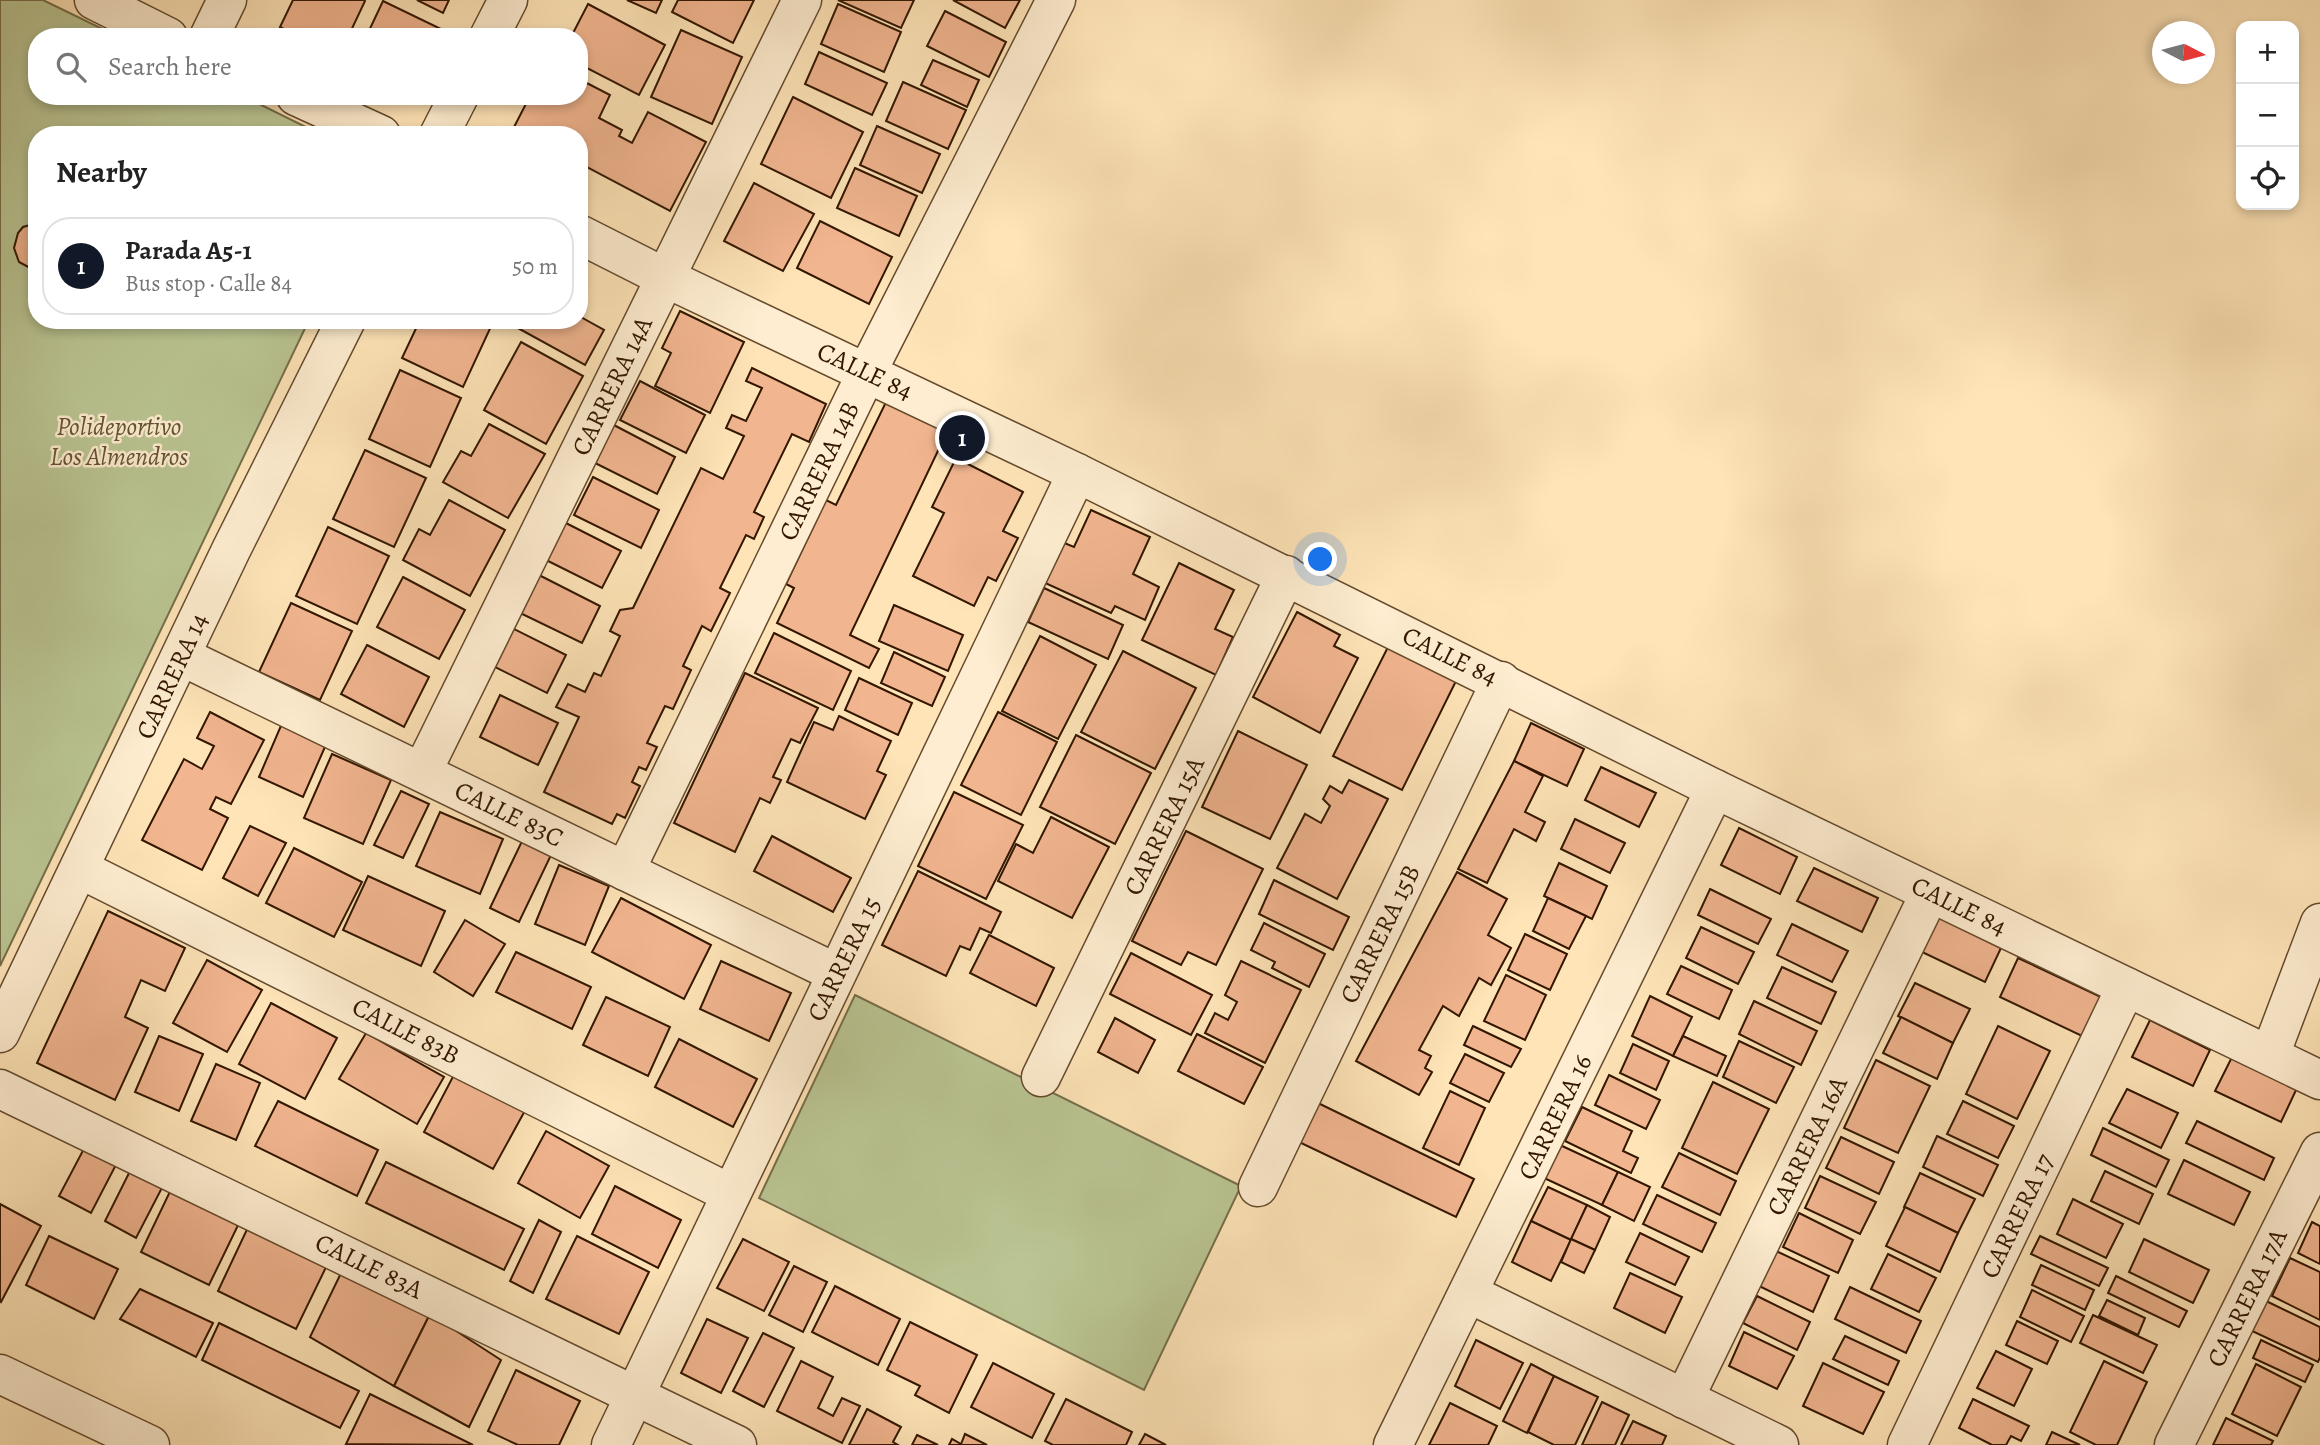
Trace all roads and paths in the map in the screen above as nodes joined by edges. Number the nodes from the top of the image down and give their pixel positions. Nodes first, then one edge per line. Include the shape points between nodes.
1 (94, 0) edge
2 (227, 0) edge
3 (508, 0) edge
4 (802, 0) edge
5 (1056, 0) edge
6 (150, 28) edge
7 (213, 28) edge
8 (494, 28) edge
9 (316, 105) edge
10 (454, 105) edge
11 (361, 126) edge
12 (444, 126) edge
13 (588, 239) edge
14 (666, 278) junction
15 (342, 329) edge
16 (867, 372) junction
17 (1077, 473) junction
18 (1286, 575) junction
19 (181, 656) junction
20 (1502, 681) junction
21 (422, 772) junction
22 (1716, 789) junction
23 (80, 869) junction
24 (625, 870) junction
25 (1930, 893) junction
26 (2320, 923) edge
27 (836, 973) junction
28 (2126, 987) junction
29 (0, 1033) edge
30 (2270, 1055) junction
31 (1041, 1077) dead end
32 (2320, 1080) edge
33 (0, 1089) edge
34 (2320, 1152) edge
35 (1258, 1187) dead end
36 (732, 1194) junction
37 (1468, 1293) junction
38 (0, 1374) edge
39 (635, 1395) junction
40 (1684, 1399) junction
41 (150, 1445) edge
42 (611, 1445) edge
43 (737, 1445) edge
44 (1393, 1445) edge
45 (1779, 1445) edge
46 (1907, 1445) edge
47 (2174, 1445) edge

1 - 6 street
2 - 7 street
3 - 8 street
4 - 14 street, CARRERA 14A
5 - 16 street, CARRERA 14B
9 - 11 street
10 - 12 street
13 - 14 street, CALLE 84
14 - 16 street, CALLE 84
14 - 21 street, CARRERA 14A
15 - 19 street, CARRERA 14
16 - 17 street, CALLE 84
16 - 24 street, CARRERA 14B
17 - 18 street, CALLE 84
17 - 27 street, CARRERA 15
18 - 20 street, CALLE 84
18 - 31 street, CARRERA 15A
19 - 21 street, CALLE 83C
19 - 23 street, CARRERA 14
20 - 22 street, CALLE 84
20 - 35 street, CARRERA 15B
21 - 24 street, CALLE 83C
22 - 25 street, CALLE 84
22 - 37 street, CARRERA 16
23 - 29 street, CARRERA 14
23 - 36 street, CALLE 83B
24 - 27 street, CALLE 83C
25 - 28 street, CALLE 84
25 - 40 street, CARRERA 16A
26 - 30 street
27 - 36 street, CARRERA 15
28 - 30 street, CALLE 84
28 - 46 street, CARRERA 17
30 - 32 street, CALLE 84
33 - 39 street, CALLE 83A
34 - 47 street, CARRERA 17A
36 - 39 street, CARRERA 15
37 - 40 street
37 - 44 street, CARRERA 16
38 - 41 street
39 - 42 street, CARRERA 15
39 - 43 street, CALLE 83A
40 - 45 street

